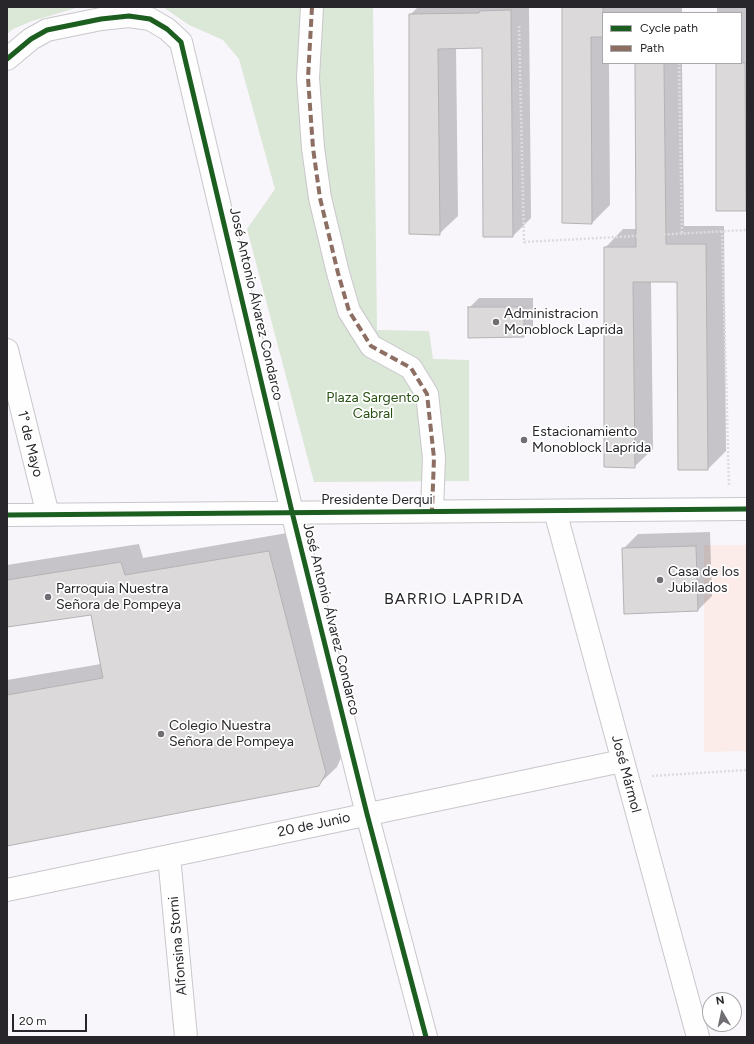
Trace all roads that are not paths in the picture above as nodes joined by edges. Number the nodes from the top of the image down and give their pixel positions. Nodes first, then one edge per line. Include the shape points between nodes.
1 (312, 7) edge
2 (7, 59) edge
3 (7, 350) edge
4 (738, 509) edge
5 (432, 511) junction
6 (555, 511) junction
7 (292, 512) junction
8 (7, 515) edge
9 (48, 515) junction
10 (622, 761) junction
11 (367, 814) junction
12 (169, 856) junction
13 (7, 890) edge
14 (186, 1037) edge
15 (426, 1037) edge
16 (698, 1037) edge

1 - 5 street via 308,78 320,198 338,273 350,310 371,346 411,368 427,394 434,458
2 - 7 street, José Antonio Álvarez Condarco via 31,39 47,30 129,16 150,19 167,29 181,42
3 - 9 street, 1° de Mayo
4 - 6 street, Presidente Derqui
5 - 6 street, Presidente Derqui
5 - 7 street, Presidente Derqui
6 - 10 street, José Mármol
7 - 9 street, Presidente Derqui
7 - 11 street, José Antonio Álvarez Condarco
8 - 9 street, Presidente Derqui
10 - 11 street, 20 de Junio
10 - 16 street, José Mármol
11 - 12 street, 20 de Junio
11 - 15 street, José Antonio Álvarez Condarco
12 - 13 street, 20 de Junio
12 - 14 street, Alfonsina Storni

